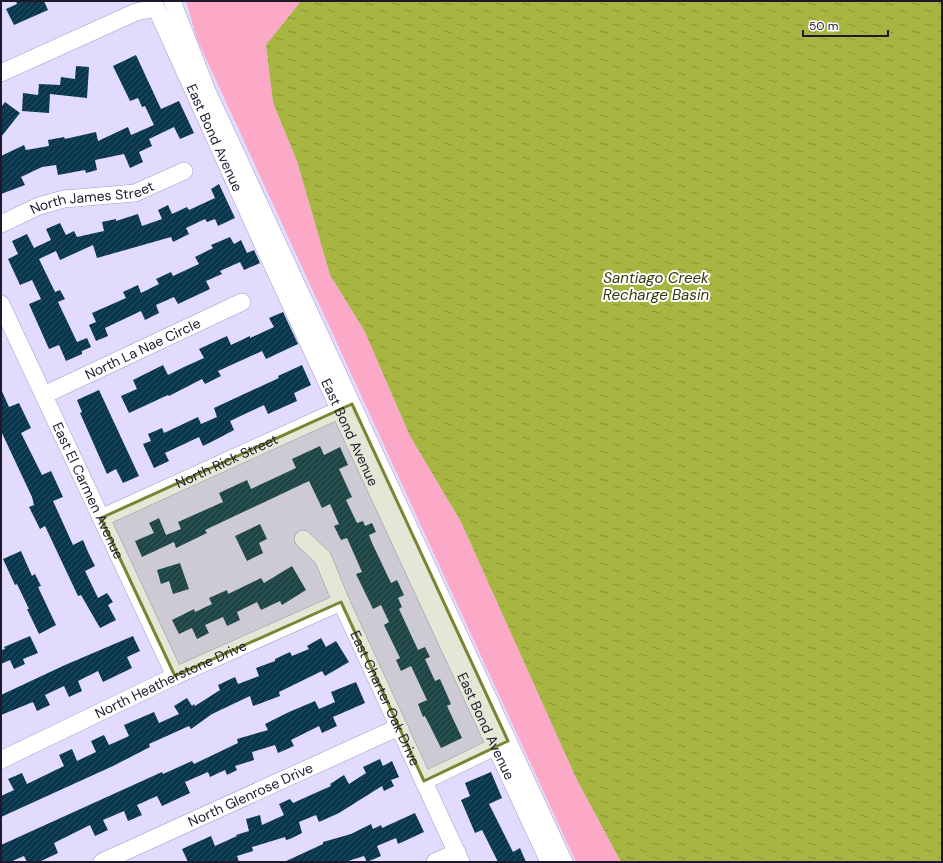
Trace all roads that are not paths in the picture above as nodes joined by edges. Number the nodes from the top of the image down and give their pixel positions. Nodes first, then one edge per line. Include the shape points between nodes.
1 (172, 1) edge
2 (154, 4) edge
3 (1, 73) edge
4 (184, 171) dead end
5 (1, 224) edge
6 (242, 302) dead end
7 (1, 304) edge
8 (44, 395) junction
9 (346, 407) junction
10 (101, 518) junction
11 (303, 539) dead end
12 (341, 602) junction
13 (175, 676) junction
14 (399, 727) junction
15 (502, 744) junction
16 (1, 760) edge
17 (424, 781) junction
18 (459, 857) edge
19 (102, 862) edge
20 (436, 862) edge
21 (549, 862) edge
22 (564, 862) edge

1 - 9 street, East Bond Avenue via 207,91
2 - 3 street
2 - 9 street, East Bond Avenue
4 - 5 street, North James Street via 135,193 64,198 39,206
6 - 8 street, North La Nae Circle
7 - 8 street, East El Carmen Avenue
8 - 10 street, East El Carmen Avenue
9 - 10 street, North Rick Street
9 - 15 street, East Bond Avenue
10 - 13 street, East El Carmen Avenue
11 - 12 street, East Charter Oak Drive via 323,558
12 - 13 street, North Heatherstone Drive
12 - 14 street, East Charter Oak Drive
13 - 16 street, North Heatherstone Drive
14 - 17 street, East Charter Oak Drive
14 - 19 street, North Glenrose Drive
15 - 17 street
15 - 21 street, East Bond Avenue
15 - 22 street, East Bond Avenue
17 - 18 street, East Charter Oak Drive
18 - 20 street

